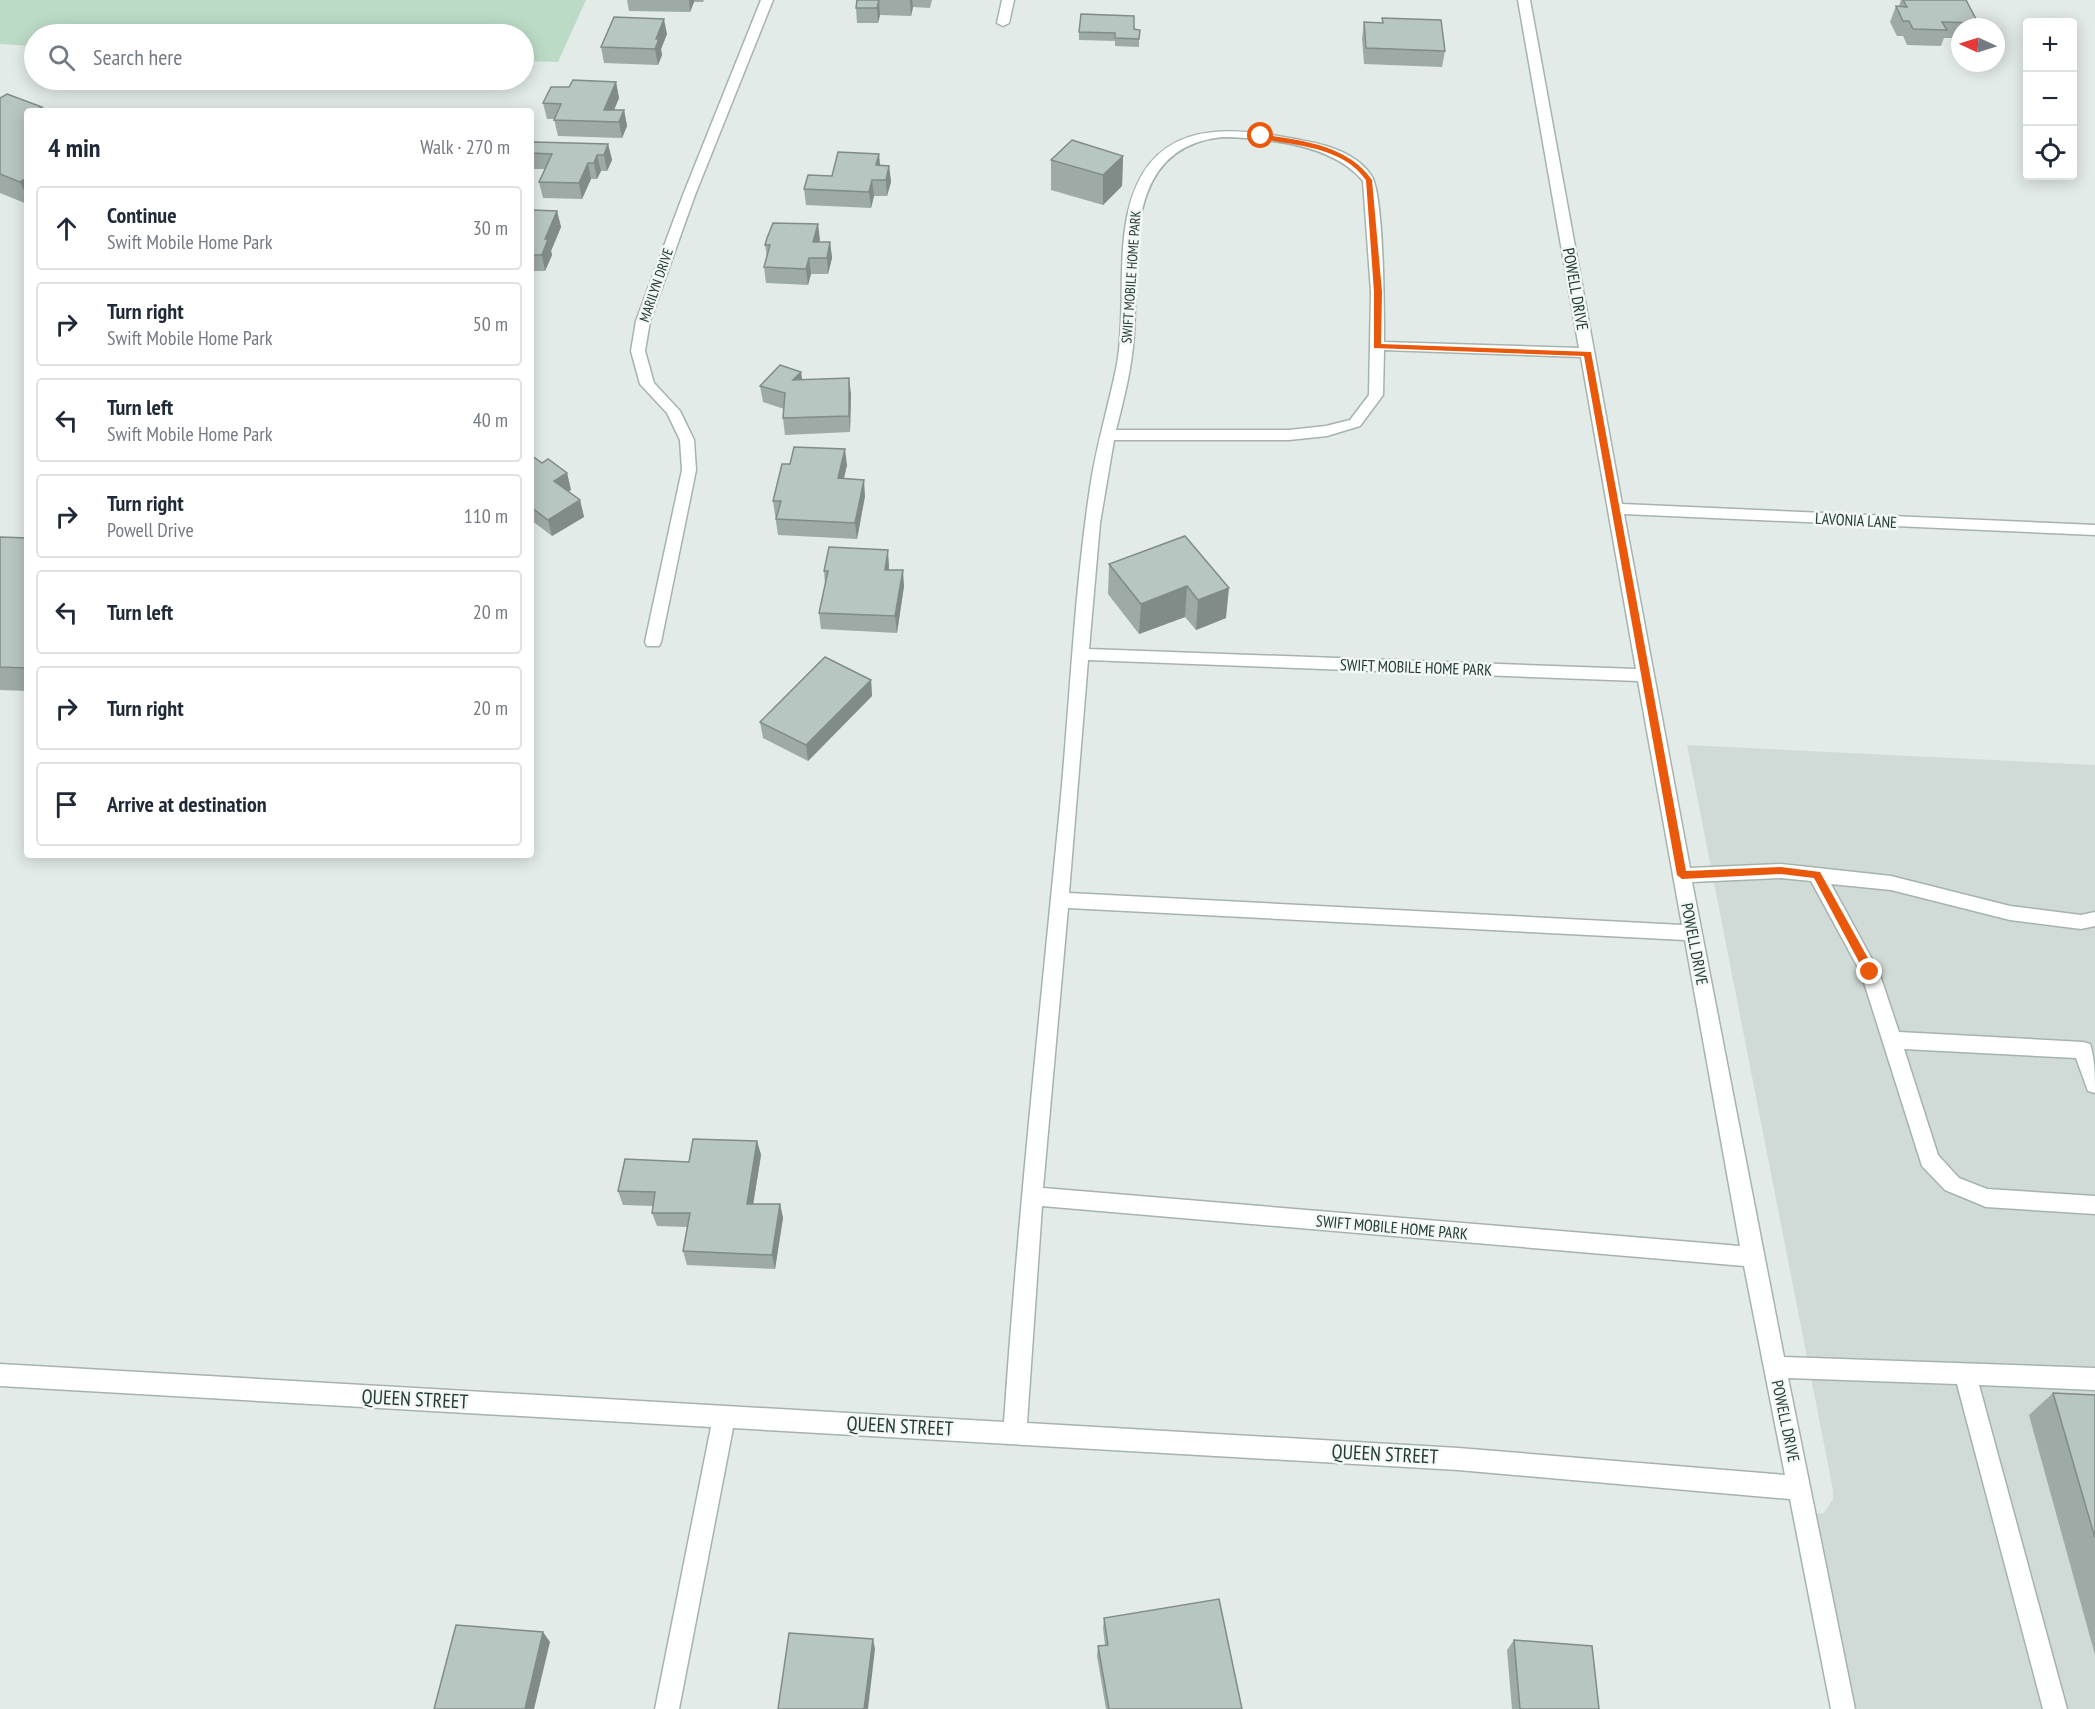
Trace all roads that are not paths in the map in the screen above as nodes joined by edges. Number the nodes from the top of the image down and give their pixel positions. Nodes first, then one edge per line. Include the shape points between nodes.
1 (767, 0) edge
2 (1008, 0) edge
3 (1524, 0) edge
4 (1003, 23) dead end
5 (1377, 346) junction
6 (1588, 353) junction
7 (1108, 435) junction
8 (1616, 509) junction
9 (2095, 530) edge
10 (652, 642) dead end
11 (1080, 654) junction
12 (1645, 675) junction
13 (1682, 875) junction
14 (1817, 875) junction
15 (1059, 900) junction
16 (2095, 919) edge
17 (1693, 933) junction
18 (1891, 1040) junction
19 (2089, 1051) edge
20 (2095, 1085) edge
21 (1032, 1196) junction
22 (2095, 1205) edge
23 (1753, 1257) junction
24 (1775, 1367) junction
25 (1965, 1374) junction
26 (0, 1375) edge
27 (2095, 1379) edge
28 (724, 1416) junction
29 (1015, 1432) junction
30 (1800, 1488) junction
31 (667, 1709) edge
32 (1843, 1709) edge
33 (2055, 1709) edge

1 - 10 street, MARILYN DRIVE via 643,321 638,351 647,384 673,411 687,440 689,470
2 - 4 street
3 - 6 street, POWELL DRIVE
5 - 6 street
5 - 7 street, SWIFT MOBILE HOME PARK via 1376,394 1355,423 1289,435
5 - 7 street, SWIFT MOBILE HOME PARK via 1378,292 1369,180 1360,168 1333,152 1261,136 1214,134 1179,142 1149,173 1138,201 1125,355
6 - 8 street, POWELL DRIVE
7 - 11 street, SWIFT MOBILE HOME PARK via 1098,483
8 - 9 street, LAVONIA LANE
8 - 12 street, POWELL DRIVE
11 - 12 street, SWIFT MOBILE HOME PARK
11 - 15 street, SWIFT MOBILE HOME PARK
12 - 13 street, POWELL DRIVE
13 - 14 street via 1781,871
13 - 17 street, POWELL DRIVE
14 - 16 street via 1891,883 2010,913 2081,922
14 - 18 street via 1870,972
15 - 17 street
15 - 21 street, SWIFT MOBILE HOME PARK
17 - 23 street, POWELL DRIVE
18 - 19 street
18 - 22 street via 1929,1160 1952,1184 1986,1198
19 - 20 street
21 - 23 street, SWIFT MOBILE HOME PARK
21 - 29 street, SWIFT MOBILE HOME PARK
23 - 24 street, POWELL DRIVE
24 - 25 street
24 - 30 street, POWELL DRIVE
25 - 27 street
25 - 33 street
26 - 28 street, QUEEN STREET
28 - 29 street, QUEEN STREET
28 - 31 street
29 - 30 street, QUEEN STREET via 1458,1459
30 - 32 street, POWELL DRIVE

